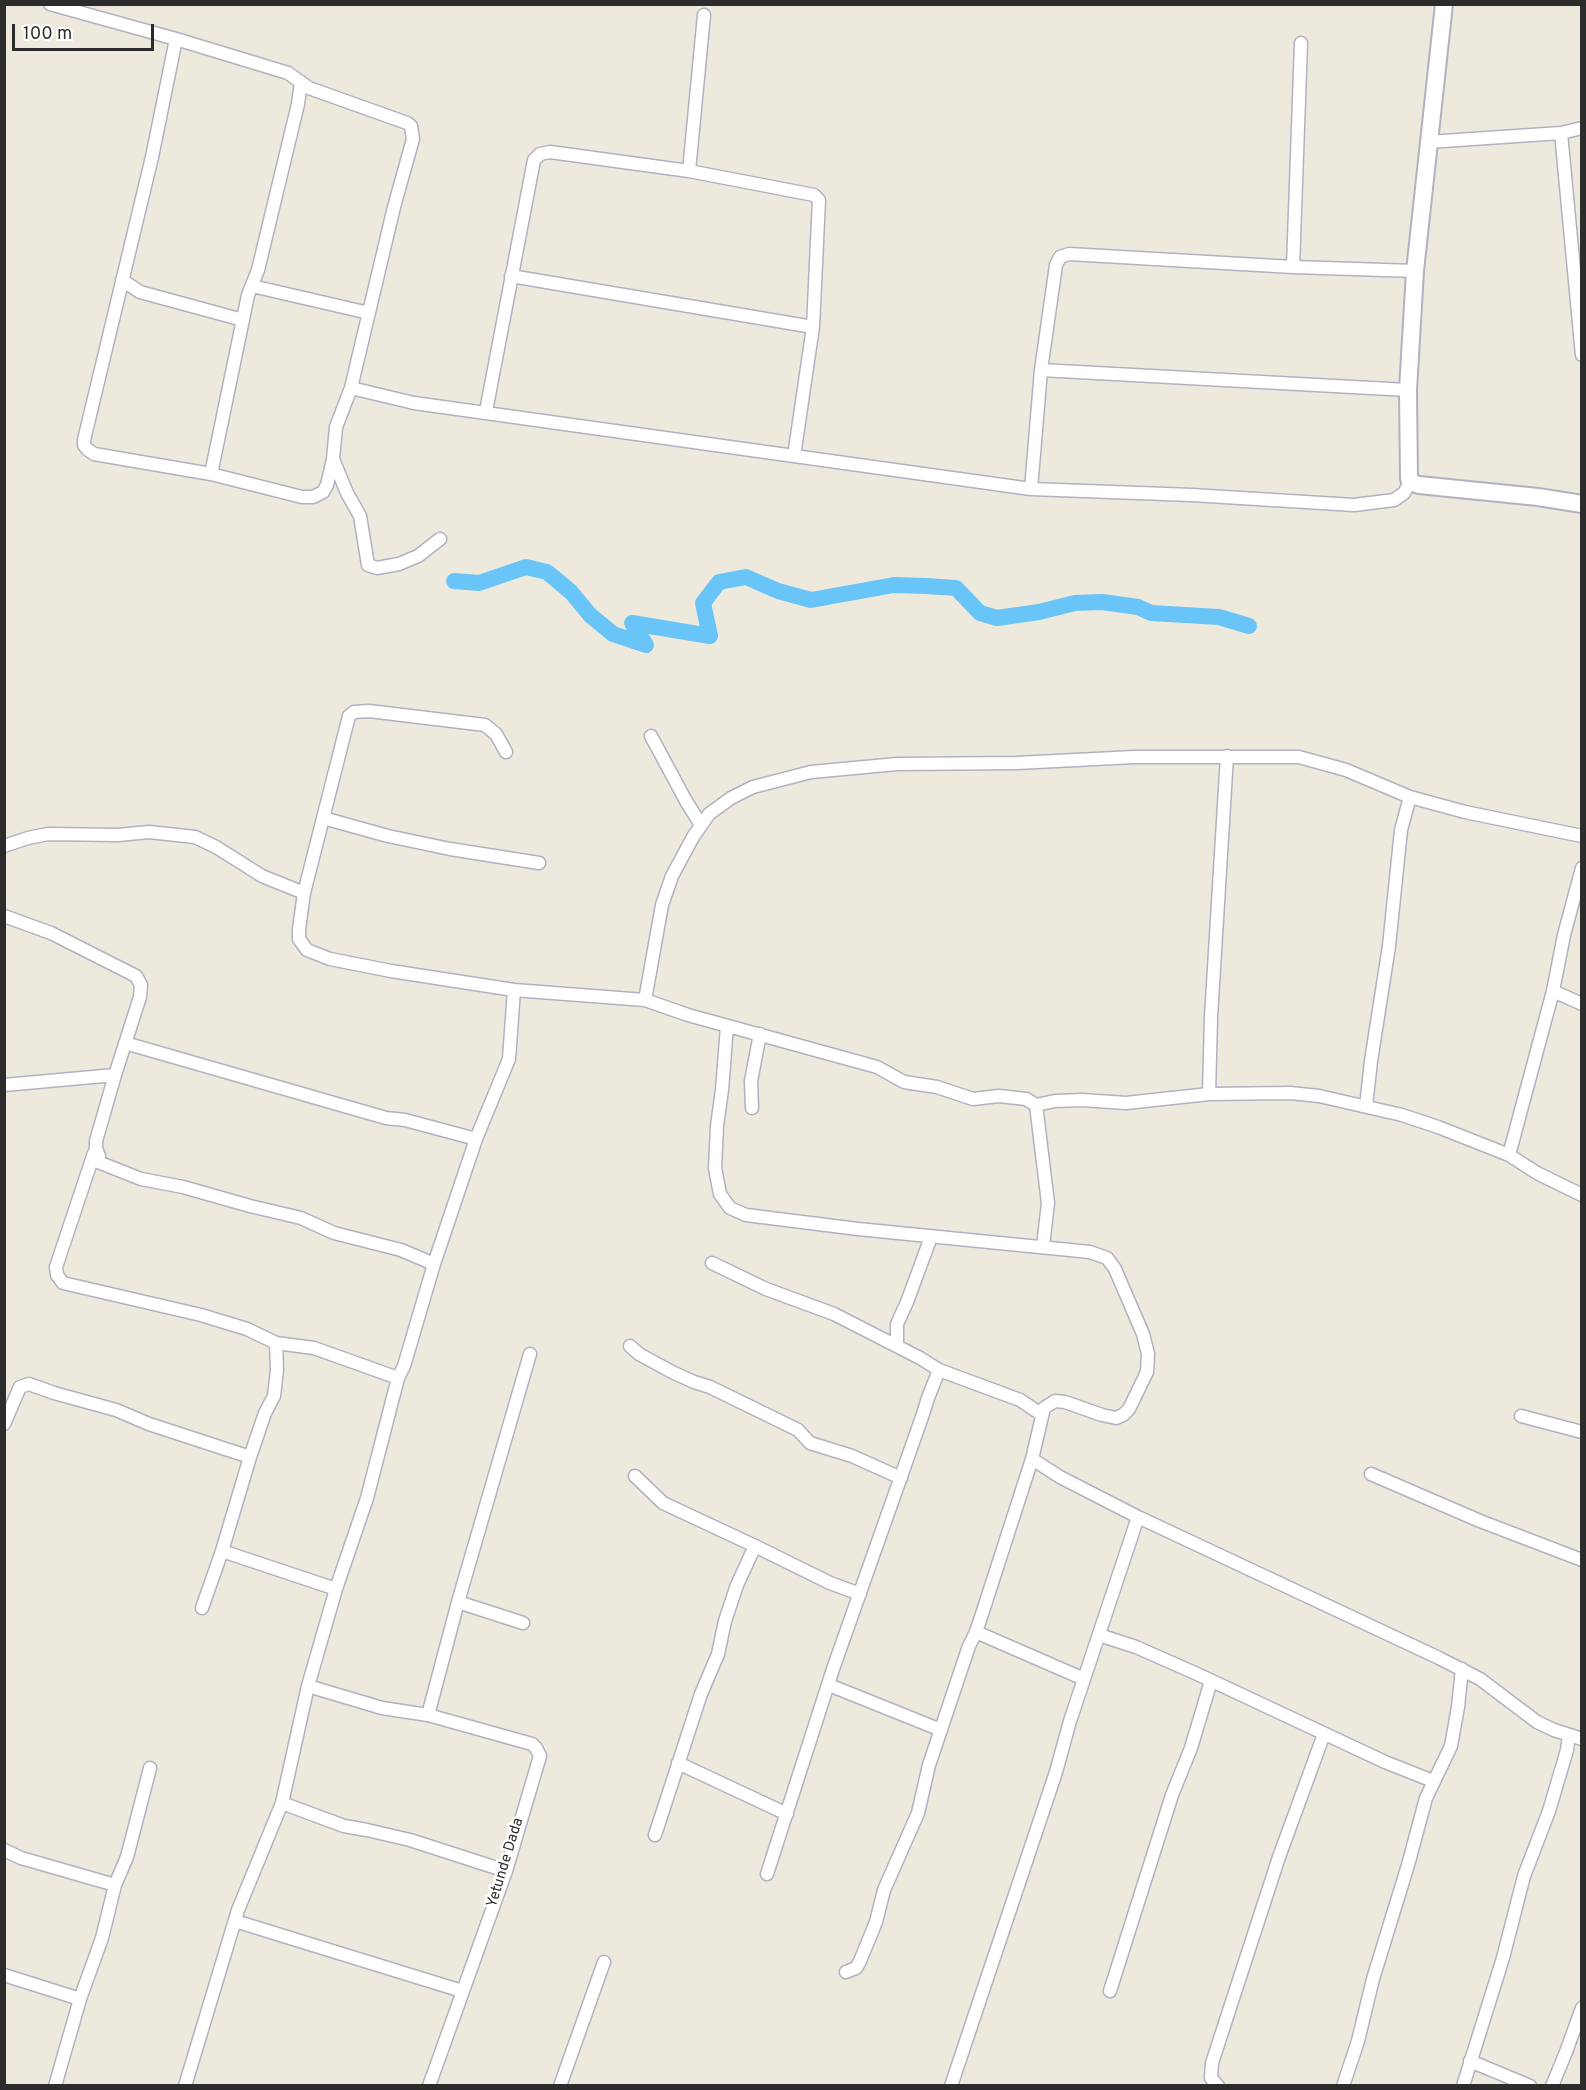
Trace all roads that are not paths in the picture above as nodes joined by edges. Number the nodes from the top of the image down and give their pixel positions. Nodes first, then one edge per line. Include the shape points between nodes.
1 (50, 4) edge
2 (1444, 4) edge
3 (704, 15) dead end
4 (176, 39) junction
5 (1301, 43) dead end
6 (301, 82) junction
7 (1581, 129) edge
8 (1561, 133) junction
9 (1428, 142) junction
10 (689, 171) junction
11 (1293, 267) junction
12 (1415, 270) junction
13 (511, 276) junction
14 (122, 280) junction
15 (252, 286) junction
16 (369, 313) junction
17 (243, 320) junction
18 (813, 327) junction
19 (1581, 355) edge
20 (1041, 370) junction
21 (351, 388) junction
22 (1408, 390) junction
23 (486, 411) junction
24 (794, 456) junction
25 (333, 459) junction
26 (211, 474) junction
27 (1410, 482) junction
28 (1030, 489) junction
29 (1581, 504) edge
30 (440, 539) dead end
31 (651, 736) dead end
32 (507, 752) dead end
33 (1227, 756) junction
34 (1410, 797) junction
35 (324, 818) junction
36 (701, 825) junction
37 (1581, 836) edge
38 (4, 846) edge
39 (538, 863) dead end
40 (1581, 868) edge
41 (304, 893) junction
42 (4, 916) edge
43 (514, 990) junction
44 (1553, 991) junction
45 (645, 1000) junction
46 (1581, 1004) edge
47 (728, 1026) junction
48 (760, 1034) junction
49 (125, 1043) junction
50 (115, 1075) junction
51 (4, 1085) edge
52 (1209, 1094) junction
53 (1036, 1105) junction
54 (1366, 1106) junction
55 (752, 1108) dead end
56 (476, 1139) junction
57 (96, 1148) junction
58 (1509, 1155) junction
59 (1581, 1195) edge
60 (930, 1237) junction
61 (1042, 1246) junction
62 (712, 1263) dead end
63 (434, 1264) junction
64 (276, 1343) junction
65 (630, 1346) dead end
66 (897, 1346) junction
67 (530, 1354) dead end
68 (939, 1370) junction
69 (398, 1378) junction
70 (1041, 1414) junction
71 (1521, 1416) dead end
72 (4, 1424) edge
73 (1581, 1432) edge
74 (249, 1457) junction
75 (1032, 1459) junction
76 (1371, 1474) dead end
77 (635, 1476) dead end
78 (901, 1478) junction
79 (1138, 1517) junction
80 (755, 1546) junction
81 (222, 1551) junction
82 (1581, 1560) edge
83 (336, 1589) junction
84 (860, 1594) junction
85 (458, 1602) junction
86 (202, 1608) dead end
87 (523, 1623) dead end
88 (976, 1632) junction
89 (1098, 1635) junction
90 (1462, 1669) junction
91 (1084, 1679) junction
92 (1211, 1681) junction
93 (829, 1685) junction
94 (308, 1686) junction
95 (428, 1714) junction
96 (941, 1730) junction
97 (1324, 1734) junction
98 (1575, 1737) edge
99 (678, 1763) junction
100 (150, 1768) dead end
101 (1433, 1781) junction
102 (282, 1803) junction
103 (787, 1814) junction
104 (655, 1835) dead end
105 (4, 1850) edge
106 (506, 1871) junction
107 (767, 1874) dead end
108 (115, 1885) junction
109 (235, 1921) junction
110 (604, 1962) dead end
111 (846, 1972) dead end
112 (4, 1975) edge
113 (462, 1991) junction
114 (1110, 1991) dead end
115 (80, 1999) junction
116 (1581, 2008) edge
117 (1470, 2061) junction
118 (55, 2085) edge
119 (185, 2085) edge
120 (429, 2085) edge
121 (561, 2085) edge
122 (951, 2085) edge
123 (1218, 2085) edge
124 (1343, 2085) edge
125 (1463, 2085) edge
126 (1530, 2085) edge
127 (1552, 2085) edge

1 - 4 street
2 - 9 street
3 - 10 street
4 - 6 street via 288,73
4 - 14 street
5 - 11 street
6 - 15 street
6 - 16 street via 321,93 407,123 413,131
7 - 8 street
8 - 9 street
8 - 19 street
9 - 12 street
10 - 13 street via 550,152 540,154 532,168
10 - 18 street via 814,195 819,200
11 - 12 street
11 - 20 street via 1069,254 1060,257
12 - 22 street
13 - 18 street
13 - 23 street
14 - 17 street via 140,292
14 - 26 street via 84,445 94,454
15 - 16 street
15 - 17 street
16 - 21 street
17 - 26 street
18 - 24 street
20 - 22 street
20 - 28 street
21 - 23 street via 414,402
21 - 25 street via 336,427
22 - 27 street
23 - 24 street
24 - 28 street
25 - 26 street via 323,492 310,497
25 - 30 street via 360,516 368,565 377,568 399,564 418,556
27 - 28 street via 1394,500 1354,505
27 - 29 street
31 - 36 street
32 - 35 street via 485,724 354,712 349,716
33 - 34 street via 1299,757 1346,770
33 - 36 street via 839,768 753,787 709,814
33 - 52 street
34 - 37 street
34 - 54 street via 1401,830
35 - 39 street via 388,836
35 - 41 street
36 - 45 street via 672,876 662,905
38 - 41 street via 48,834 149,832 195,837 262,876
40 - 44 street
41 - 43 street via 298,929 299,939 307,950 330,959 391,971
42 - 49 street via 51,933 136,976 141,985 140,997
43 - 45 street
43 - 56 street via 509,1059
44 - 46 street
44 - 58 street
45 - 47 street
47 - 48 street
47 - 60 street via 715,1168 720,1194 730,1208 746,1215
48 - 53 street via 877,1067 904,1082 937,1087 973,1099 999,1096 1026,1099
48 - 55 street
49 - 50 street
49 - 56 street via 386,1118
50 - 51 street
50 - 57 street
52 - 53 street via 1126,1103 1082,1100
52 - 54 street via 1290,1093
53 - 61 street via 1048,1203
54 - 58 street via 1402,1115
56 - 63 street
57 - 63 street via 99,1156 93,1160 141,1179 301,1218 334,1233 401,1250
57 - 64 street via 56,1267 63,1283 201,1315
58 - 59 street
60 - 61 street
60 - 66 street via 897,1324
61 - 70 street via 1107,1258 1127,1296 1148,1353 1147,1372 1123,1415 1101,1415 1055,1401
62 - 66 street via 766,1289 834,1314
63 - 69 street
64 - 69 street via 314,1348
64 - 74 street via 274,1396
65 - 78 street via 672,1372 798,1430 810,1443
66 - 68 street
67 - 85 street
68 - 70 street via 1020,1400
68 - 78 street
69 - 83 street via 367,1498
70 - 75 street
71 - 73 street
72 - 74 street via 20,1387 29,1384
74 - 81 street
75 - 79 street
75 - 88 street
76 - 82 street
77 - 80 street via 663,1503
78 - 84 street
79 - 89 street
79 - 90 street
80 - 84 street
80 - 99 street via 737,1585 718,1654
81 - 83 street
81 - 86 street
83 - 94 street
84 - 93 street
85 - 87 street
85 - 95 street
88 - 91 street
88 - 96 street
89 - 91 street
89 - 92 street via 1136,1647
90 - 98 street via 1537,1722
90 - 101 street via 1451,1746
91 - 122 street
92 - 97 street
92 - 114 street
93 - 96 street
93 - 103 street
94 - 95 street via 382,1708
94 - 102 street
95 - 106 street, Yetunde Dada via 532,1744 540,1756
96 - 111 street via 918,1813 884,1890 876,1922 856,1968
97 - 101 street
97 - 123 street via 1212,2063 1211,2078
98 - 117 street via 1567,1750 1524,1876
99 - 103 street
99 - 104 street
100 - 108 street via 127,1857
101 - 124 street
102 - 106 street via 344,1826 410,1840
102 - 109 street
103 - 107 street
105 - 108 street
106 - 113 street, Yetunde Dada
108 - 115 street via 102,1938
109 - 113 street
109 - 119 street
110 - 121 street
112 - 115 street
113 - 120 street, Yetunde Dada
115 - 118 street
116 - 127 street
117 - 125 street
117 - 126 street

